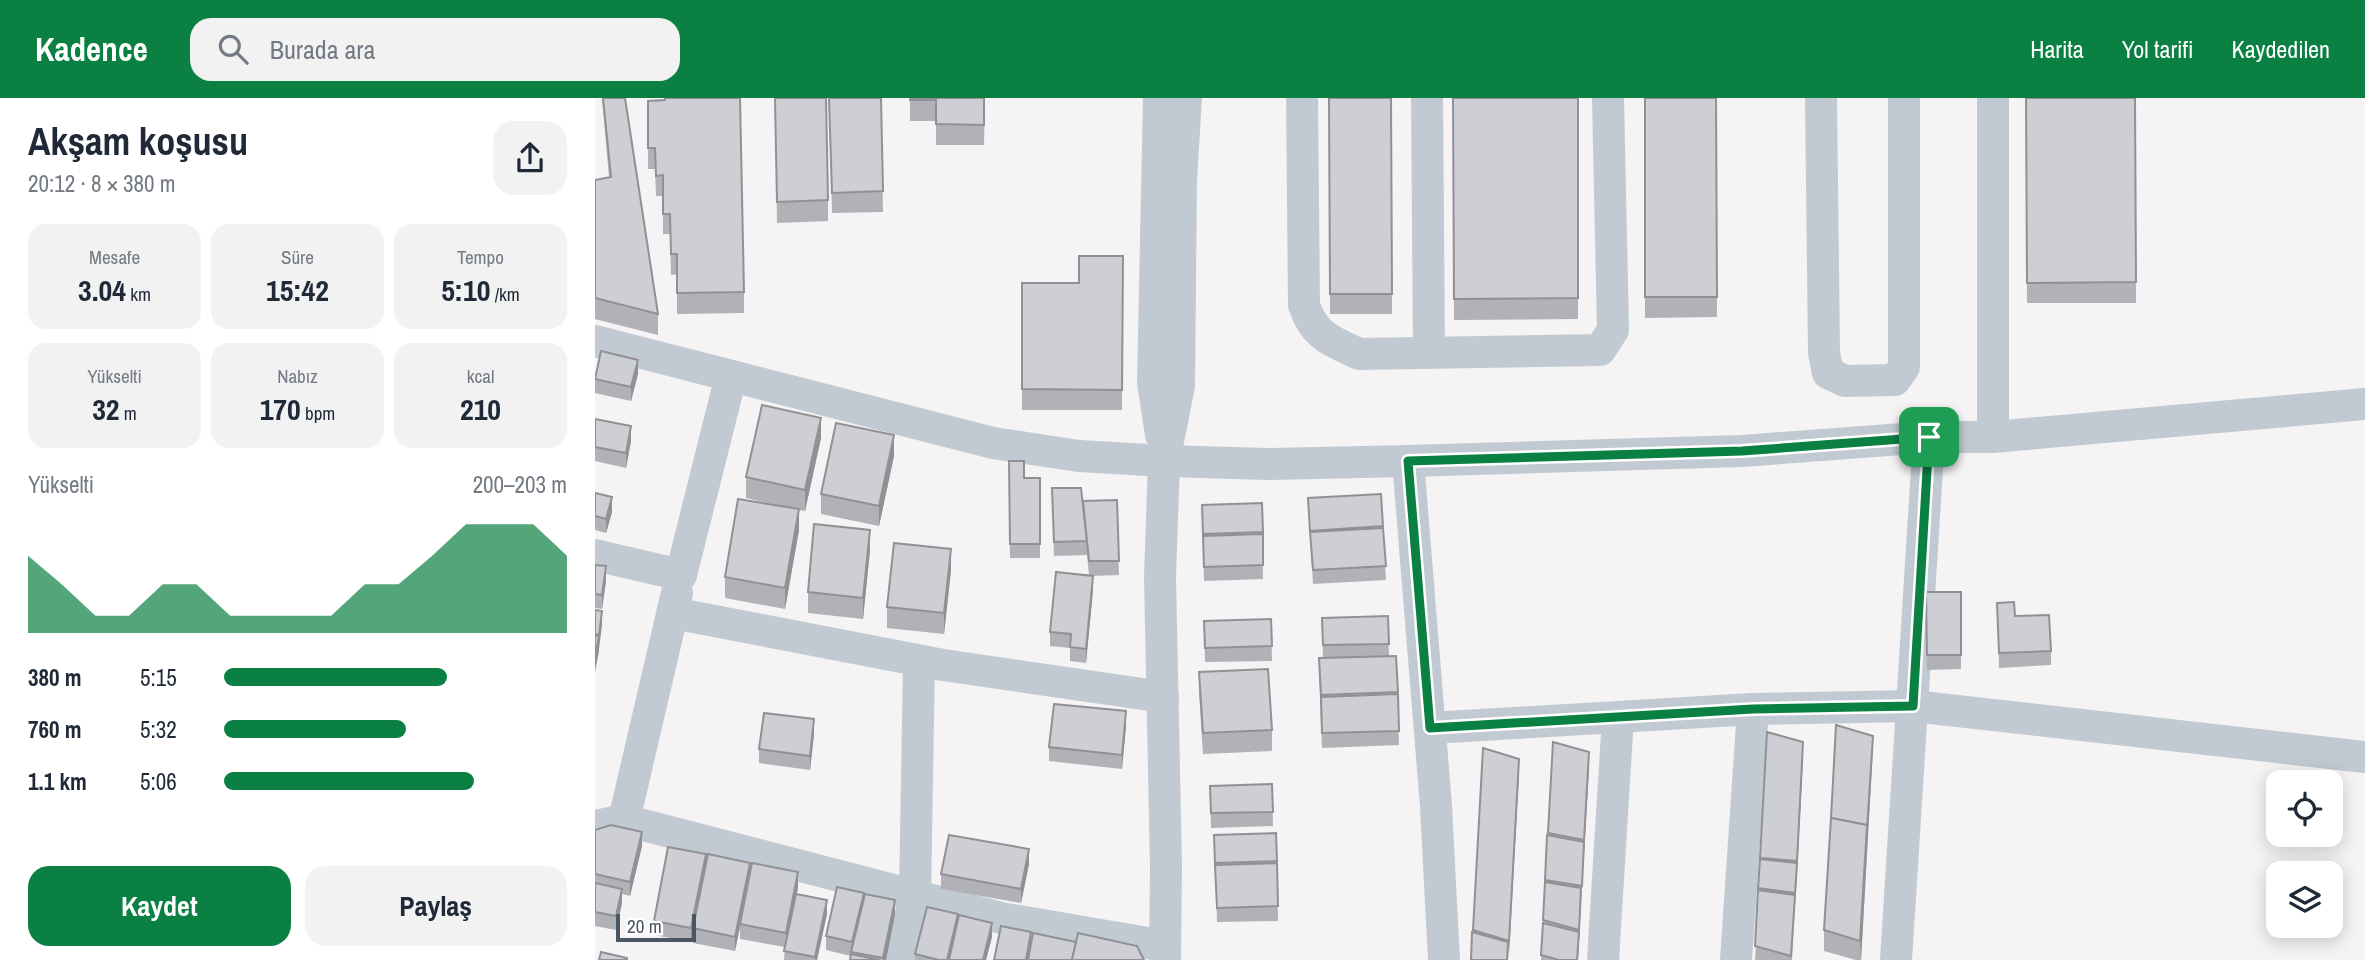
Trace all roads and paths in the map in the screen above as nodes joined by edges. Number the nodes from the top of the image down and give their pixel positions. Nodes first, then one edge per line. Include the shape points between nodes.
1 (1159, 98) edge
2 (1186, 98) edge
3 (1302, 98) edge
4 (1427, 98) edge
5 (1608, 98) edge
6 (1821, 98) edge
7 (1904, 98) edge
8 (1993, 98) edge
9 (595, 341) edge
10 (1429, 352) junction
11 (731, 376) junction
12 (2365, 404) edge
13 (1929, 437) junction
14 (1993, 438) junction
15 (1164, 461) junction
16 (1408, 461) junction
17 (595, 555) edge
18 (681, 575) junction
19 (673, 613) junction
20 (919, 661) junction
21 (1163, 697) junction
22 (1913, 706) junction
23 (1753, 709) junction
24 (1618, 718) junction
25 (1430, 728) junction
26 (2365, 757) edge
27 (609, 823) edge
28 (915, 897) junction
29 (1165, 953) edge
30 (900, 960) edge
31 (1444, 960) edge
32 (1603, 960) edge
33 (1736, 960) edge
34 (1896, 960) edge

1 - 15 street via 1153,382
2 - 15 street via 1179,386
3 - 10 street via 1304,305 1309,323 1326,339 1359,354
4 - 10 street
5 - 10 street via 1613,330 1600,350
6 - 7 street via 1824,353 1828,373 1845,381 1895,380 1905,367
8 - 14 street
9 - 11 street
11 - 15 street via 993,443 1079,456
11 - 18 street
12 - 14 street
13 - 14 street
13 - 16 street via 1742,451
13 - 22 street
15 - 16 street
15 - 21 street via 1160,577
16 - 25 street
17 - 18 street
18 - 19 street
19 - 20 street
19 - 27 street
20 - 21 street
20 - 28 street
21 - 29 street
22 - 23 street
22 - 26 street
22 - 34 street
23 - 24 street
23 - 33 street
24 - 25 street
24 - 32 street
25 - 31 street
27 - 28 street
28 - 29 street
28 - 30 street

